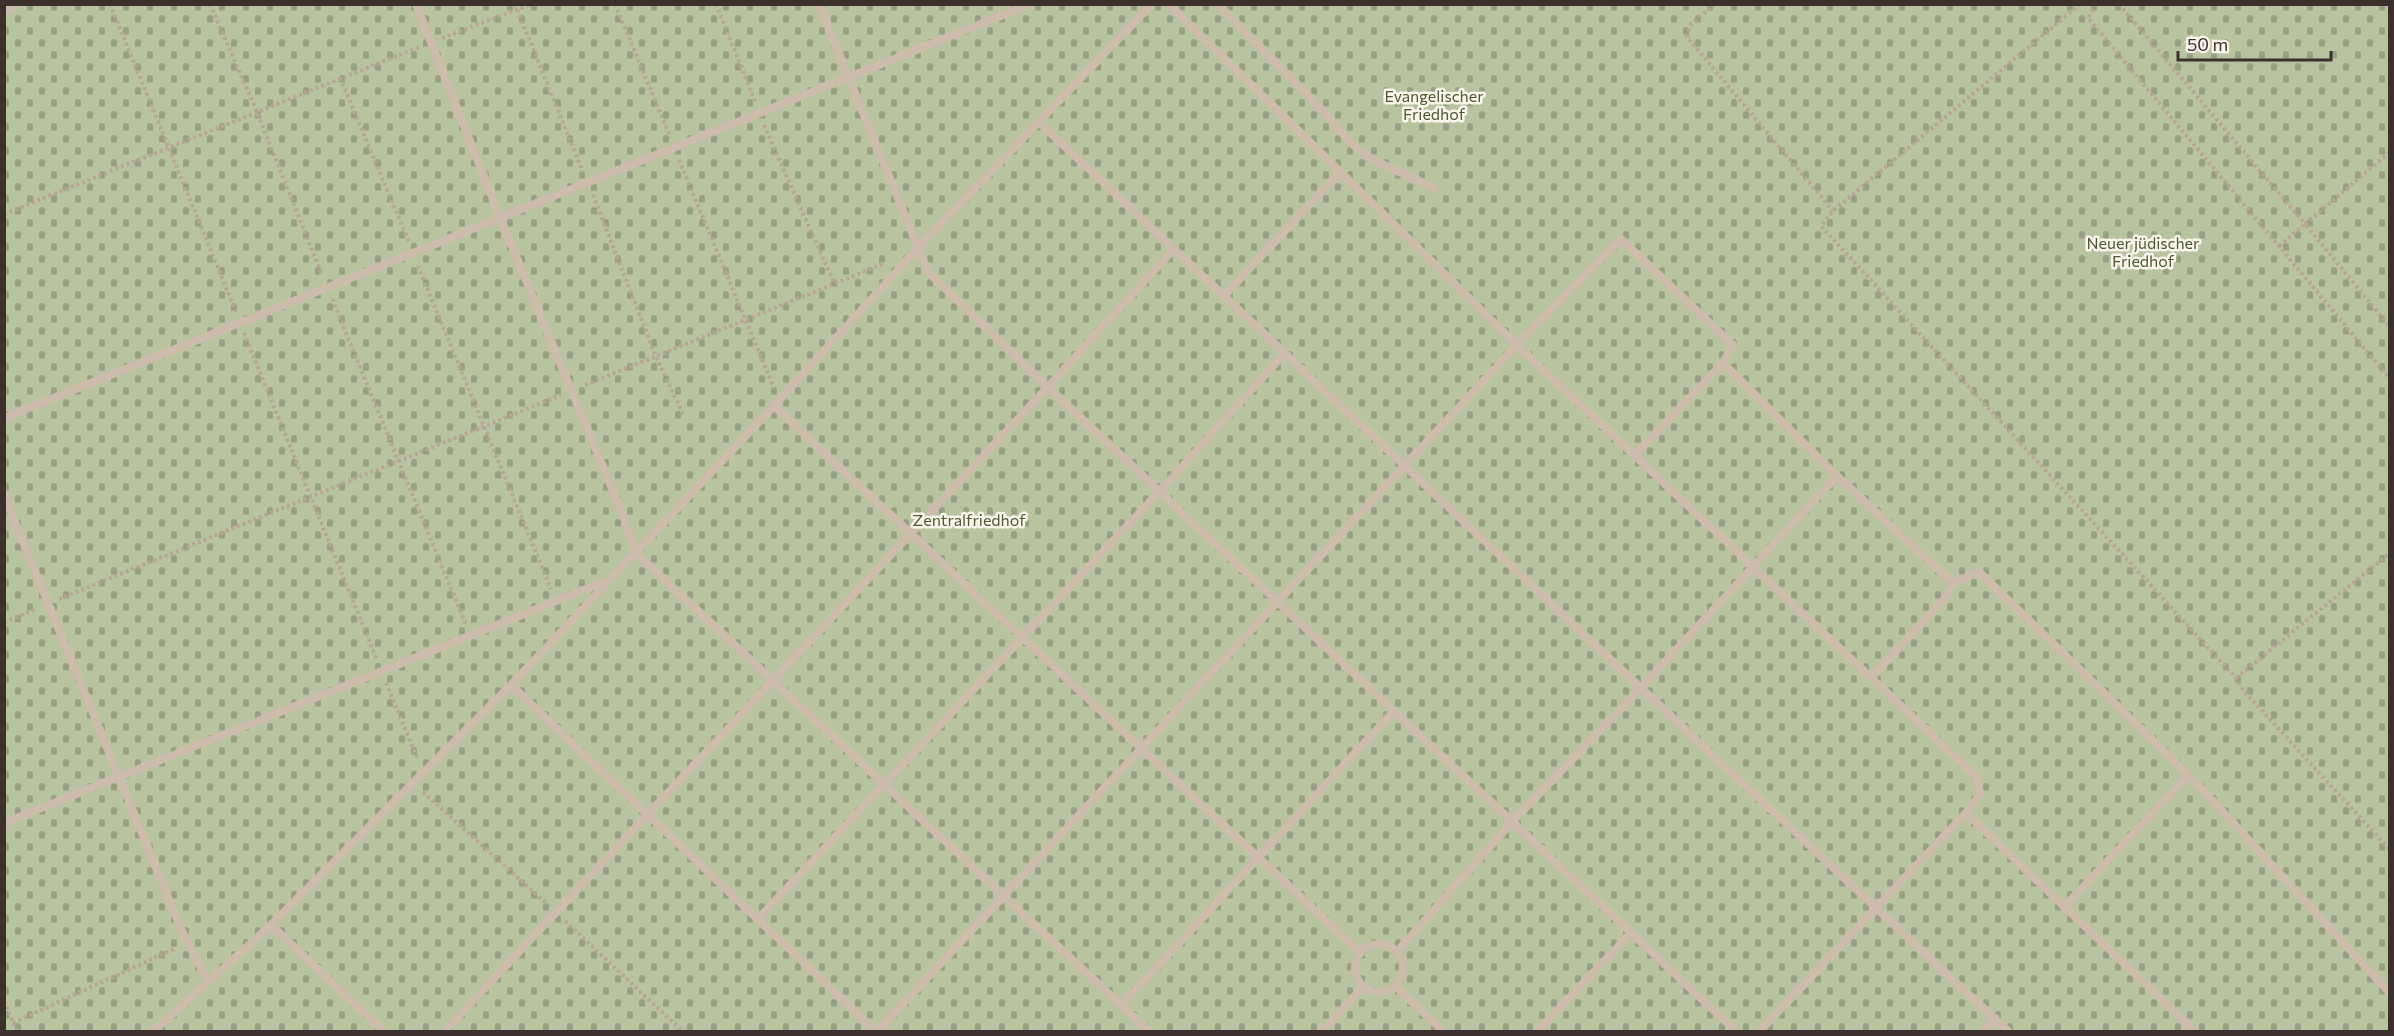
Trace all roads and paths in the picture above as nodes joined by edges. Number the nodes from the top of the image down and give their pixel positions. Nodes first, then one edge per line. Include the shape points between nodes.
1 (19, 4) edge
2 (110, 4) edge
3 (210, 4) edge
4 (416, 4) edge
5 (515, 4) edge
6 (532, 4) edge
7 (615, 4) edge
8 (716, 4) edge
9 (819, 4) edge
10 (1030, 4) edge
11 (1152, 4) edge
12 (1169, 4) edge
13 (1218, 4) edge
14 (1715, 4) edge
15 (2080, 4) edge
16 (2096, 4) edge
17 (2119, 4) edge
18 (4, 10) edge
19 (518, 10) junction
20 (431, 42) junction
21 (848, 77) junction
22 (340, 78) junction
23 (257, 112) junction
24 (759, 113) junction
25 (1039, 122) junction
26 (674, 147) junction
27 (168, 148) junction
28 (2390, 152) edge
29 (1340, 172) junction
30 (587, 182) junction
31 (1435, 188) dead end
32 (1833, 211) junction
33 (4, 214) edge
34 (500, 217) junction
35 (2305, 224) junction
36 (2279, 246) junction
37 (918, 248) junction
38 (1174, 249) junction
39 (413, 252) junction
40 (884, 264) dead end
41 (834, 283) junction
42 (327, 287) junction
43 (1224, 296) junction
44 (744, 320) junction
45 (240, 322) junction
46 (2389, 325) edge
47 (1517, 345) junction
48 (1286, 353) junction
49 (656, 357) junction
50 (1723, 363) junction
51 (2390, 379) edge
52 (1048, 387) junction
53 (572, 391) junction
54 (777, 403) junction
55 (684, 416) dead end
56 (4, 418) edge
57 (485, 427) junction
58 (1634, 456) junction
59 (398, 462) junction
60 (1405, 466) junction
61 (1837, 476) junction
62 (1160, 491) junction
63 (4, 495) edge
64 (311, 497) junction
65 (910, 533) junction
66 (635, 552) junction
67 (2390, 553) edge
68 (1752, 567) junction
69 (609, 580) junction
70 (1953, 583) junction
71 (556, 601) junction
72 (1278, 601) junction
73 (49, 603) junction
74 (4, 621) edge
75 (471, 635) junction
76 (1022, 637) junction
77 (381, 671) junction
78 (1871, 678) junction
79 (2236, 678) junction
80 (772, 680) junction
81 (511, 685) junction
82 (1641, 688) junction
83 (1394, 711) junction
84 (1141, 748) junction
85 (423, 773) junction
86 (2189, 775) junction
87 (119, 777) junction
88 (884, 784) junction
89 (647, 813) junction
90 (1966, 813) junction
91 (1512, 822) junction
92 (4, 823) edge
93 (2390, 850) edge
94 (1258, 858) junction
95 (1004, 896) junction
96 (2064, 906) junction
97 (1877, 908) junction
98 (758, 919) junction
99 (271, 925) junction
100 (1631, 933) junction
101 (188, 943) junction
102 (1397, 952) junction
103 (1361, 953) junction
104 (207, 980) junction
105 (1364, 986) junction
106 (1395, 986) junction
107 (2390, 993) edge
108 (4, 1001) edge
109 (1122, 1005) junction
110 (1995, 1018) junction
111 (14, 1023) junction
112 (17, 1032) edge
113 (153, 1032) edge
114 (385, 1032) edge
115 (444, 1032) edge
116 (877, 1032) edge
117 (1150, 1032) edge
118 (1322, 1032) edge
119 (1444, 1032) edge
120 (1537, 1032) edge
121 (1737, 1032) edge
122 (1759, 1032) edge
123 (1982, 1032) edge
124 (2009, 1032) edge
125 (2196, 1032) edge

1 - 18 lane
2 - 27 path
3 - 23 path
4 - 20 lane
5 - 19 path
6 - 19 path
7 - 26 path
8 - 24 path
9 - 21 lane
10 - 21 lane
11 - 25 lane
12 - 29 lane
13 - 31 lane via 1372,160
14 - 32 path via 1691,24 1687,37
15 - 32 path
16 - 36 path via 2088,18
17 - 35 path
19 - 20 path
19 - 30 path
20 - 22 path
20 - 34 lane
21 - 24 lane
21 - 37 lane
22 - 23 path
22 - 39 path
23 - 27 path
23 - 42 path
24 - 26 lane
24 - 41 path
25 - 37 lane
25 - 38 lane
26 - 30 lane
26 - 44 path
27 - 33 path
27 - 45 path
28 - 35 path
29 - 43 lane
29 - 47 lane
30 - 34 lane
30 - 49 path
32 - 79 path via 1821,226
34 - 39 lane
34 - 53 lane
35 - 36 path
35 - 46 path
36 - 51 path
37 - 52 lane via 928,272
37 - 54 lane
38 - 43 lane
38 - 52 lane
39 - 42 lane
39 - 57 path
40 - 41 path
41 - 44 path
42 - 45 lane
42 - 59 path
43 - 48 lane
44 - 49 path
44 - 54 path
45 - 56 lane
45 - 64 path
47 - 50 lane via 1621,239 1733,345
47 - 58 lane
47 - 60 lane
48 - 60 lane
48 - 62 lane
49 - 53 path
49 - 55 path
50 - 58 lane
50 - 61 lane
52 - 62 lane
52 - 65 lane
53 - 57 path
53 - 66 lane
54 - 65 lane
54 - 66 lane
57 - 59 path
57 - 71 path
58 - 68 lane
59 - 64 path
59 - 75 path
60 - 72 lane
60 - 82 lane
61 - 68 lane
61 - 70 lane
62 - 72 lane
62 - 76 lane
63 - 73 lane
64 - 73 path
64 - 77 path
65 - 76 lane
65 - 80 lane
66 - 69 lane
66 - 80 lane
67 - 79 path
68 - 78 lane
68 - 82 lane
69 - 71 lane
69 - 81 lane
70 - 78 lane via 1946,598
70 - 86 lane via 1979,572
71 - 75 lane
72 - 83 lane
72 - 84 lane
73 - 74 path
73 - 87 lane
75 - 77 lane
76 - 84 lane
76 - 88 lane
77 - 85 path
77 - 87 lane
78 - 90 lane via 1977,777 1980,794
79 - 93 path via 2242,690
80 - 88 lane
80 - 89 lane
81 - 85 lane
81 - 89 lane
82 - 91 lane
82 - 97 lane
83 - 91 lane
83 - 94 lane
84 - 94 lane
84 - 95 lane
85 - 99 lane
86 - 96 lane
86 - 107 lane
87 - 92 lane
87 - 101 lane
88 - 95 lane
88 - 98 lane
89 - 98 lane
89 - 115 lane
90 - 96 lane
90 - 97 lane
91 - 100 lane
91 - 102 lane
94 - 103 lane
94 - 109 lane
95 - 109 lane
95 - 116 lane
96 - 125 lane
97 - 110 lane
97 - 122 lane
98 - 116 lane
99 - 104 lane
99 - 114 lane
100 - 120 lane
100 - 121 lane
101 - 104 lane
101 - 111 path
102 - 103 lane via 1374,945
102 - 106 lane via 1403,966
103 - 105 lane via 1356,974
104 - 113 lane
105 - 106 lane via 1376,992
105 - 118 lane
106 - 119 lane
108 - 111 path
109 - 117 lane
110 - 123 lane
110 - 124 lane
111 - 112 path

